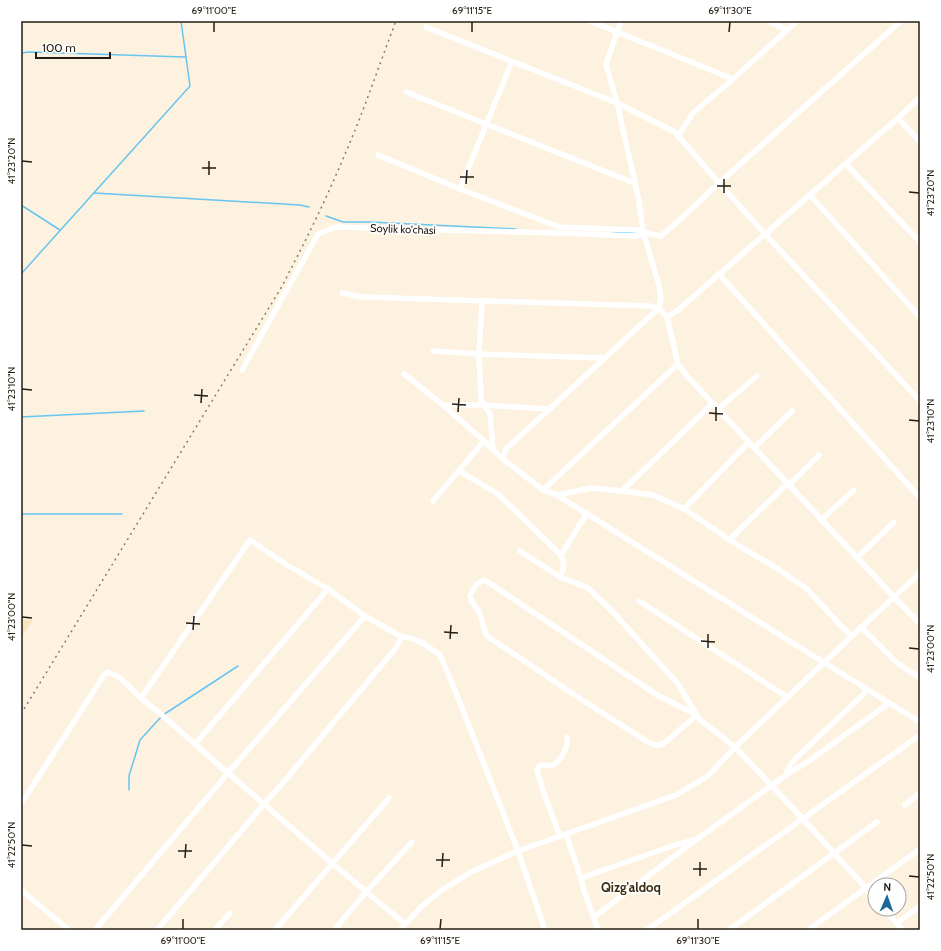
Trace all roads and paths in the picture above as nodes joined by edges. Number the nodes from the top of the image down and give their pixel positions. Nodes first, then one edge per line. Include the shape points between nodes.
1 (590, 21) edge
2 (621, 21) edge
3 (768, 21) edge
4 (797, 21) edge
5 (901, 21) edge
6 (426, 27) dead end
7 (787, 30) junction
8 (616, 31) junction
9 (512, 61) junction
10 (733, 79) junction
11 (406, 92) dead end
12 (920, 98) edge
13 (617, 103) junction
14 (898, 118) junction
15 (486, 124) junction
16 (678, 136) junction
17 (920, 142) edge
18 (378, 154) dead end
19 (846, 164) junction
20 (634, 183) junction
21 (719, 183) junction
22 (460, 189) junction
23 (810, 195) junction
24 (559, 227) junction
25 (559, 233) junction
26 (643, 233) junction
27 (765, 234) junction
28 (920, 242) edge
29 (719, 274) junction
30 (342, 293) dead end
31 (482, 301) junction
32 (659, 308) junction
33 (667, 317) junction
34 (920, 317) edge
35 (433, 351) dead end
36 (479, 354) junction
37 (605, 358) junction
38 (678, 364) junction
39 (242, 370) dead end
40 (404, 374) dead end
41 (756, 376) dead end
42 (920, 401) edge
43 (712, 403) junction
44 (443, 404) junction
45 (484, 405) junction
46 (550, 408) junction
47 (718, 409) junction
48 (792, 411) dead end
49 (484, 441) junction
50 (749, 442) junction
51 (754, 448) junction
52 (493, 449) junction
53 (819, 455) dead end
54 (503, 459) junction
55 (459, 471) junction
56 (788, 484) junction
57 (543, 490) junction
58 (854, 490) dead end
59 (622, 491) junction
60 (557, 495) junction
61 (920, 498) edge
62 (434, 501) dead end
63 (684, 509) junction
64 (587, 513) junction
65 (821, 520) junction
66 (894, 522) dead end
67 (729, 540) junction
68 (520, 551) dead end
69 (561, 555) junction
70 (857, 558) junction
71 (920, 573) edge
72 (560, 577) junction
73 (328, 589) junction
74 (894, 597) junction
75 (639, 601) dead end
76 (366, 616) junction
77 (920, 624) edge
78 (861, 627) junction
79 (852, 636) junction
80 (402, 637) junction
81 (823, 662) junction
82 (920, 678) edge
83 (868, 690) junction
84 (787, 697) junction
85 (141, 698) junction
86 (889, 703) junction
87 (697, 715) junction
88 (920, 722) edge
89 (920, 735) edge
90 (567, 737) dead end
91 (195, 744) junction
92 (735, 747) junction
93 (228, 773) junction
94 (786, 775) junction
95 (772, 786) junction
96 (920, 793) edge
97 (389, 798) dead end
98 (21, 804) edge
99 (264, 804) junction
100 (905, 805) dead end
101 (803, 819) junction
102 (878, 822) dead end
103 (563, 835) junction
104 (698, 839) junction
105 (412, 842) dead end
106 (920, 849) edge
107 (518, 851) junction
108 (834, 853) junction
109 (333, 864) junction
110 (582, 878) junction
111 (866, 888) junction
112 (21, 890) edge
113 (366, 892) junction
114 (920, 906) edge
115 (230, 913) dead end
116 (594, 917) junction
117 (891, 917) edge
118 (897, 923) junction
119 (405, 924) junction
120 (69, 930) edge
121 (95, 930) edge
122 (157, 930) edge
123 (215, 930) edge
124 (275, 930) edge
125 (334, 930) edge
126 (400, 930) edge
127 (546, 930) edge
128 (598, 930) edge
129 (647, 930) edge
130 (730, 930) edge
131 (808, 930) edge
132 (902, 930) edge

1 - 8 street
2 - 8 street
3 - 7 street
4 - 7 street
5 - 21 street
6 - 9 street
7 - 10 street
8 - 10 street
8 - 13 street via 606,64
9 - 13 street
9 - 15 street
10 - 16 street via 693,113
11 - 15 street
12 - 14 street
13 - 16 street via 675,132
13 - 20 street
14 - 17 street
14 - 19 street
15 - 20 street
15 - 22 street
16 - 21 street
18 - 22 street
19 - 23 street
19 - 28 street
20 - 26 street
21 - 26 street via 661,236
21 - 27 street
22 - 24 street
23 - 27 street
23 - 34 street
24 - 25 street
24 - 26 street via 637,230
25 - 26 street, Soylik ko'chasi via 636,236
25 - 39 street, Soylik ko'chasi via 336,227 318,234
26 - 32 street via 659,285
27 - 29 street
27 - 42 street
29 - 33 street
29 - 61 street
30 - 31 street via 362,297
31 - 32 street
31 - 36 street
32 - 33 street
32 - 37 street
33 - 38 street
35 - 36 street
36 - 37 street
36 - 45 street via 480,400
37 - 46 street
38 - 43 street
38 - 57 street
40 - 44 street
41 - 47 street
43 - 47 street
43 - 59 street
44 - 45 street
44 - 49 street
45 - 46 street
45 - 52 street via 490,414
46 - 54 street via 506,449
47 - 50 street
48 - 51 street
49 - 52 street
49 - 55 street
50 - 51 street
50 - 63 street
51 - 56 street
52 - 54 street
53 - 56 street
54 - 57 street
55 - 62 street
55 - 69 street via 498,494
56 - 65 street
56 - 67 street
57 - 60 street
58 - 65 street
59 - 60 street via 592,488
59 - 63 street via 653,495
60 - 64 street
63 - 67 street
64 - 69 street
64 - 81 street
65 - 70 street
66 - 70 street
67 - 79 street via 807,589
68 - 72 street
69 - 72 street via 564,562
70 - 74 street
71 - 74 street
72 - 87 street via 588,588 613,612 678,684
73 - 76 street
73 - 85 street via 250,540
73 - 91 street
74 - 77 street
74 - 78 street
75 - 84 street
76 - 80 street
76 - 93 street
78 - 79 street
78 - 82 street via 897,663
79 - 81 street
80 - 99 street via 395,649
80 - 107 street via 424,644 440,655
81 - 83 street
81 - 84 street
83 - 86 street
83 - 94 street via 797,757
84 - 92 street
85 - 91 street
85 - 98 street via 119,677 108,672 104,675
86 - 88 street
86 - 94 street
87 - 87 street via 663,744 658,746 648,742 487,636 479,613 471,600 472,590 483,580 488,582 657,695
87 - 92 street
89 - 101 street
90 - 103 street via 568,744 557,762 552,765 541,765 537,770 542,791
91 - 93 street
92 - 95 street
92 - 103 street via 708,776 676,795
93 - 99 street
93 - 121 street
94 - 95 street
95 - 101 street
95 - 104 street
96 - 100 street
97 - 109 street
99 - 109 street
99 - 122 street
101 - 108 street
101 - 129 street
102 - 108 street
103 - 107 street
103 - 110 street
104 - 110 street
104 - 116 street
105 - 113 street
106 - 111 street
107 - 119 street via 469,873 438,893
107 - 127 street
108 - 111 street
108 - 130 street
109 - 113 street
109 - 124 street
110 - 116 street
111 - 131 street
112 - 120 street
113 - 119 street
113 - 125 street
114 - 118 street
115 - 123 street
116 - 128 street
117 - 118 street
118 - 132 street
119 - 126 street

